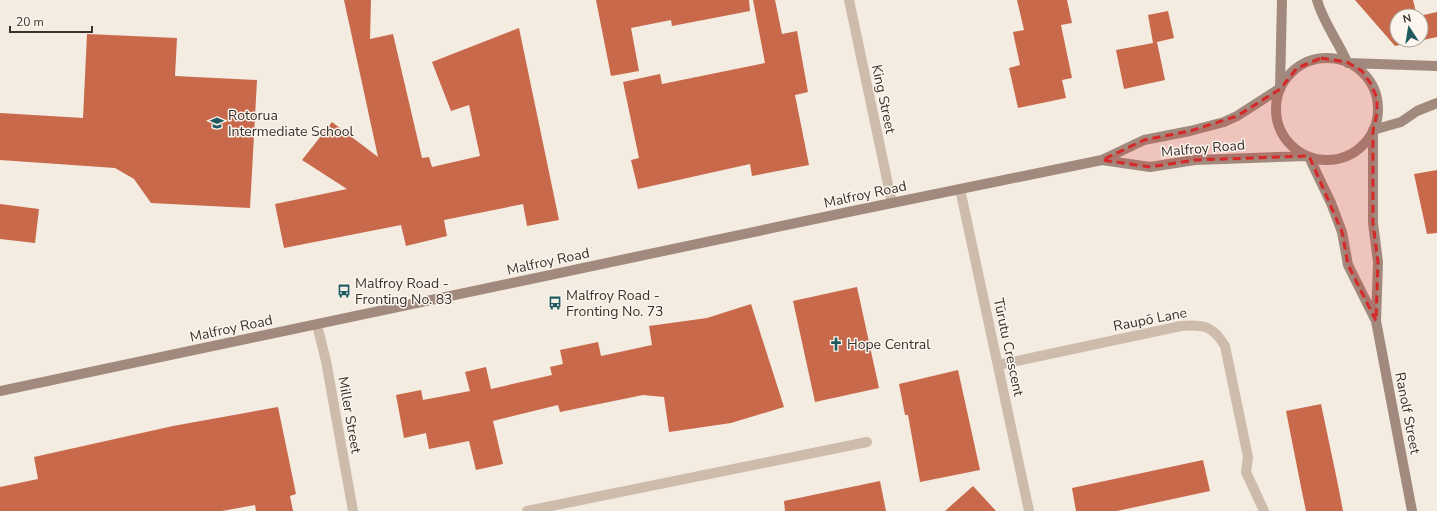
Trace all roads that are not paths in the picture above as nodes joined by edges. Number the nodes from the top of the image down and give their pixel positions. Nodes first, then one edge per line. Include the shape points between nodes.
1 (849, 0) edge
2 (1282, 0) edge
3 (1317, 0) edge
4 (1348, 62) junction
5 (1437, 66) edge
6 (1280, 88) junction
7 (1437, 103) edge
8 (1373, 130) junction
9 (1308, 156) junction
10 (1102, 160) junction
11 (960, 189) junction
12 (892, 203) junction
13 (1376, 321) junction
14 (317, 325) junction
15 (998, 366) junction
16 (0, 391) edge
17 (867, 442) dead end
18 (353, 511) edge
19 (527, 511) edge
20 (1029, 511) edge
21 (1264, 511) edge
22 (1412, 511) edge

1 - 12 street, King Street
2 - 6 main road
3 - 4 main road via 1325,22
4 - 5 main road
4 - 6 main road via 1334,58 1308,61 1287,77
4 - 8 main road via 1362,71 1377,98
6 - 9 main road via 1276,102 1279,128 1295,149
6 - 10 main road, Malfroy Road via 1224,122 1144,140
7 - 8 main road via 1401,122
8 - 9 main road via 1361,146 1346,156 1334,160
8 - 13 main road, Ranolf Street via 1372,223 1378,262
9 - 10 main road, Malfroy Road via 1195,160 1150,167
9 - 13 main road, Ranolf Street via 1342,232 1348,265
10 - 11 main road, Malfroy Road
11 - 12 main road, Malfroy Road
11 - 15 street, Tūrutu Crescent
12 - 14 main road, Malfroy Road
13 - 22 main road, Ranolf Street
14 - 16 main road, Malfroy Road
14 - 18 street, Miller Street
15 - 20 street, Tūrutu Crescent
15 - 21 street, Raupō Lane via 1181,326 1209,327 1226,346 1248,457 1246,472
17 - 19 street

